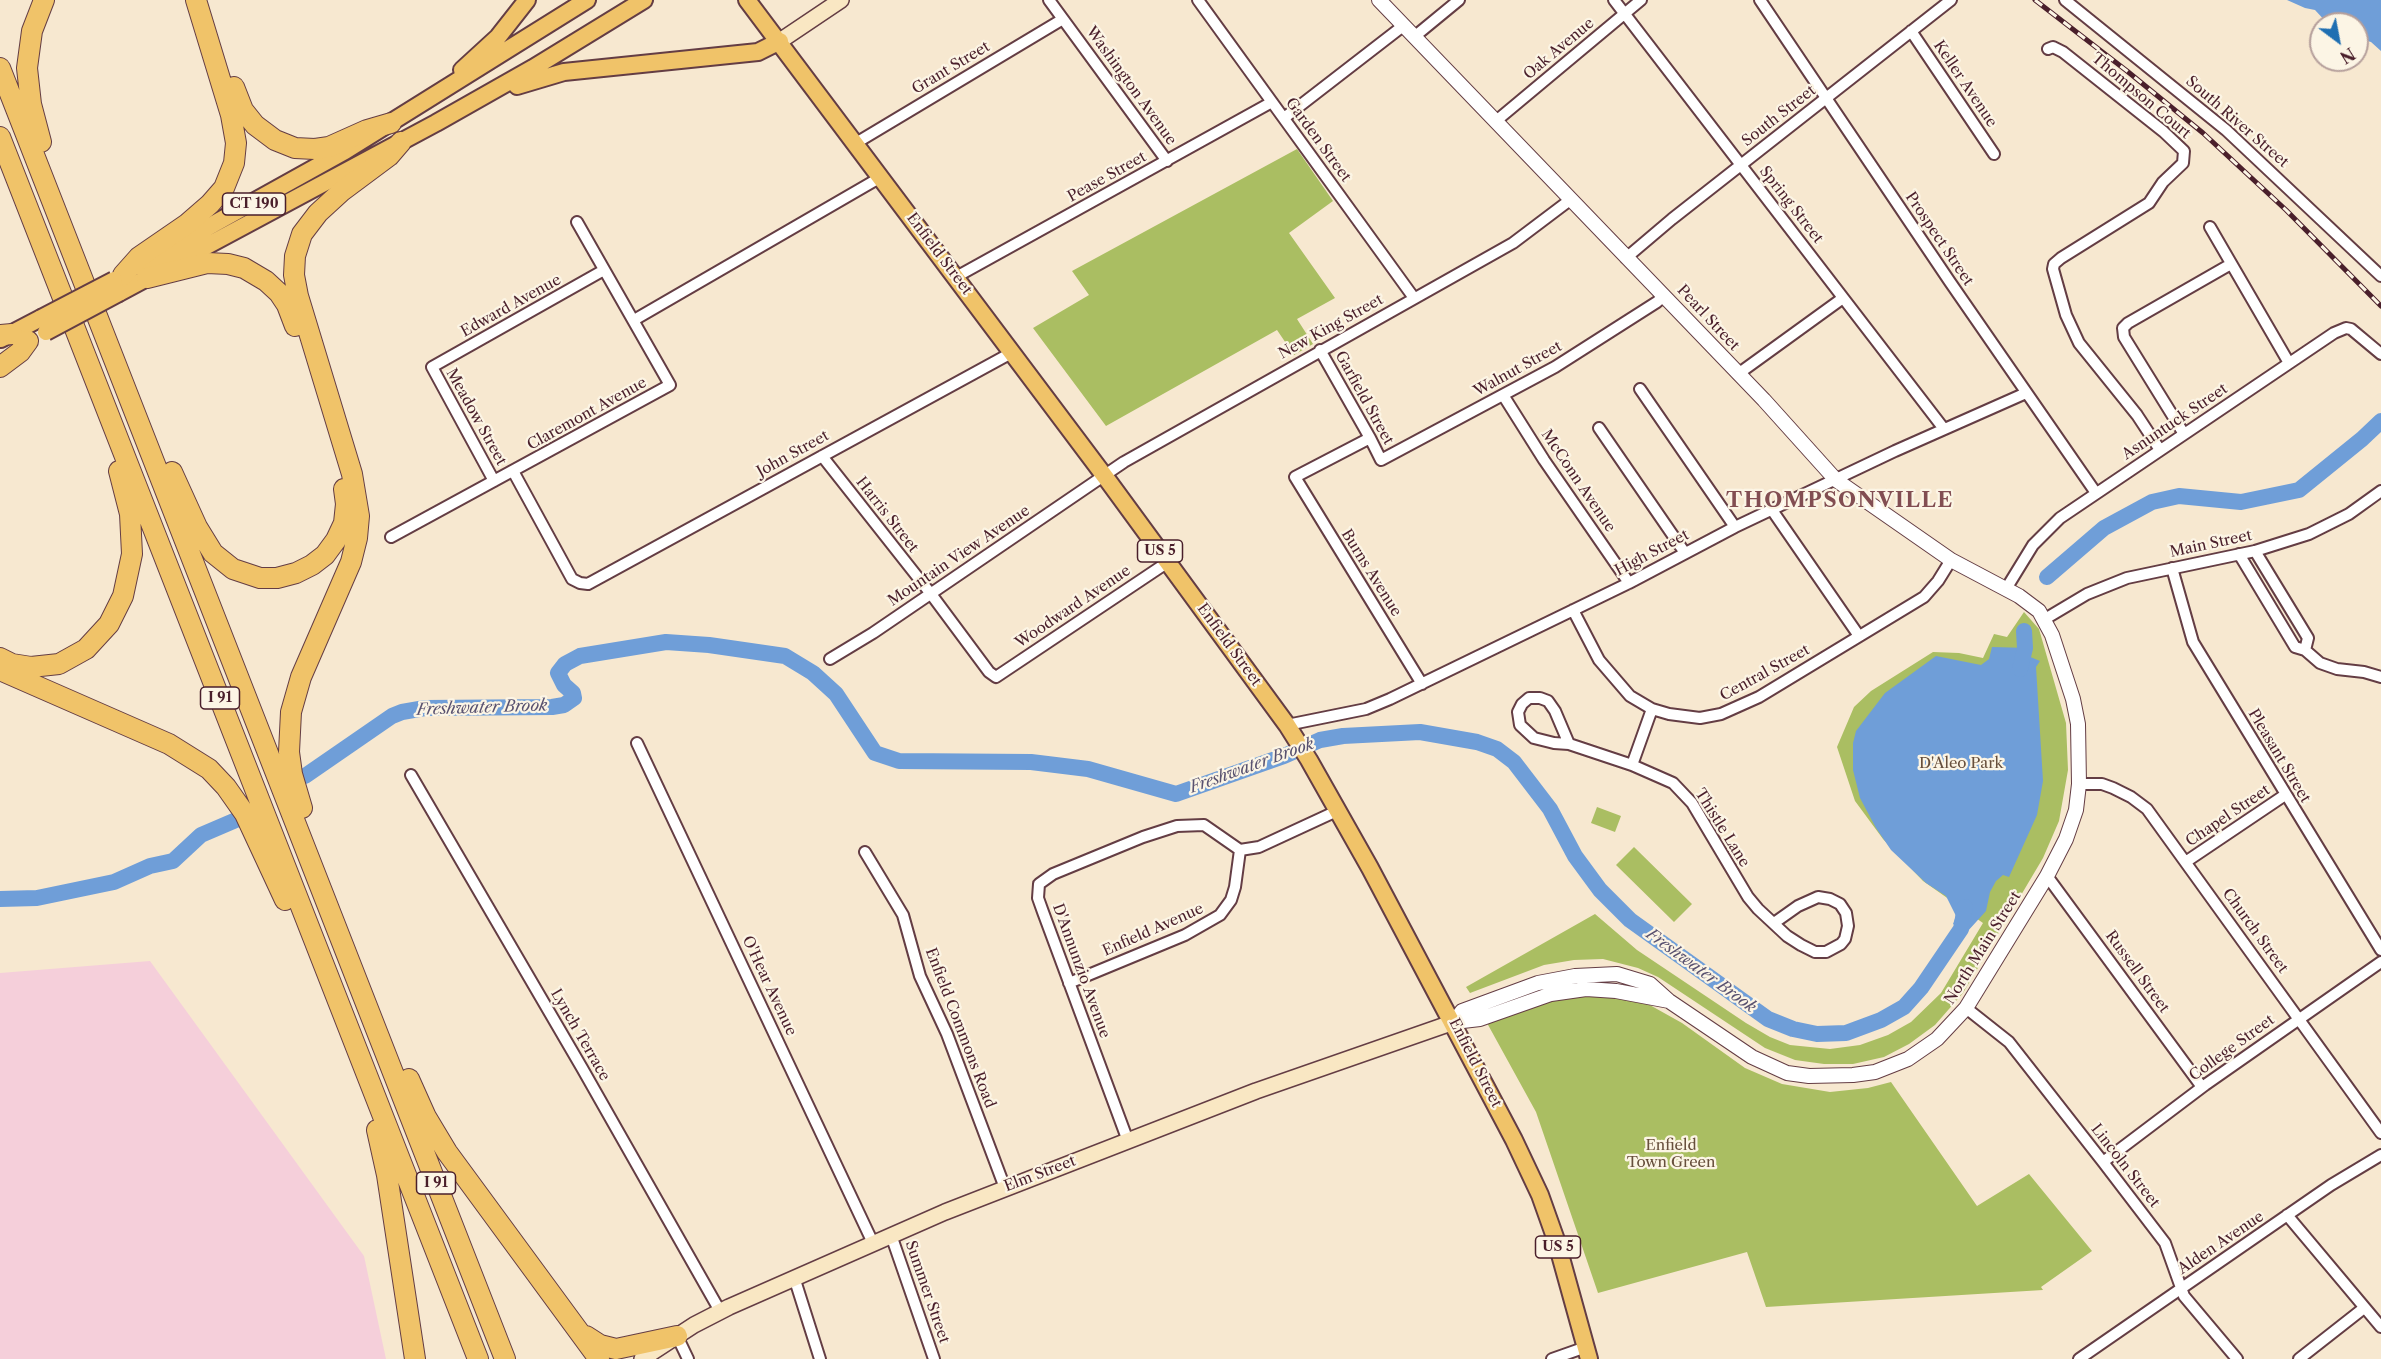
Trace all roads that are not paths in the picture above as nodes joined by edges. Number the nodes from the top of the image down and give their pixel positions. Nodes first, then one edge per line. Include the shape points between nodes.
1 (44, 0) edge
2 (196, 0) edge
3 (207, 0) edge
4 (526, 0) edge
5 (587, 0) edge
6 (644, 0) edge
7 (747, 0) edge
8 (841, 0) edge
9 (1049, 0) edge
10 (1198, 0) edge
11 (1379, 0) edge
12 (1458, 0) edge
13 (1614, 0) edge
14 (1641, 0) edge
15 (1760, 0) edge
16 (1951, 0) edge
17 (2065, 0) edge
18 (1625, 13) junction
19 (1063, 19) junction
20 (1403, 26) junction
21 (1911, 31) junction
22 (1414, 37) junction
23 (780, 41) junction
24 (2048, 49) dead end
25 (0, 68) edge
26 (438, 94) junction
27 (1827, 97) junction
28 (482, 98) junction
29 (1272, 102) junction
30 (1284, 118) junction
31 (1496, 121) junction
32 (391, 123) junction
33 (0, 137) edge
34 (401, 142) junction
35 (856, 143) junction
36 (1994, 154) dead end
37 (1167, 161) junction
38 (1741, 165) junction
39 (0, 169) edge
40 (43, 177) junction
41 (881, 177) junction
42 (1570, 200) junction
43 (578, 222) dead end
44 (2210, 227) dead end
45 (44, 250) junction
46 (1626, 258) junction
47 (2231, 264) junction
48 (604, 270) junction
49 (2381, 276) edge
50 (956, 277) junction
51 (147, 278) junction
52 (119, 282) junction
53 (1664, 296) junction
54 (1414, 298) junction
55 (1843, 298) junction
56 (634, 320) junction
57 (10, 337) edge
58 (1320, 350) junction
59 (1013, 352) junction
60 (2381, 354) edge
61 (0, 356) edge
62 (2289, 363) junction
63 (0, 367) edge
64 (432, 367) joint
65 (120, 373) junction
66 (1738, 375) junction
67 (1640, 388) dead end
68 (2026, 393) junction
69 (1503, 395) junction
70 (103, 399) junction
71 (1599, 428) dead end
72 (1944, 429) junction
73 (2184, 434) junction
74 (1370, 438) junction
75 (2160, 450) junction
76 (822, 456) junction
77 (1381, 460) joint
78 (513, 471) junction
79 (1104, 475) junction
80 (1836, 480) junction
81 (494, 481) junction
82 (2381, 491) edge
83 (2096, 494) junction
84 (1772, 510) junction
85 (1735, 527) junction
86 (391, 537) dead end
87 (2255, 550) junction
88 (1685, 553) junction
89 (2239, 554) junction
90 (1951, 560) junction
91 (1168, 561) junction
92 (2172, 568) junction
93 (1629, 583) junction
94 (588, 584) joint
95 (2006, 589) junction
96 (931, 594) junction
97 (1574, 610) junction
98 (2045, 619) junction
99 (1859, 636) junction
100 (2305, 650) junction
101 (0, 658) edge
102 (830, 659) dead end
103 (0, 670) edge
104 (996, 677) joint
105 (2381, 677) edge
106 (1422, 684) junction
107 (1652, 709) junction
108 (1292, 733) junction
109 (637, 743) dead end
110 (1569, 744) junction
111 (1632, 765) junction
112 (411, 775) dead end
113 (2079, 784) junction
114 (2285, 795) junction
115 (1339, 810) junction
116 (1240, 850) junction
117 (865, 852) dead end
118 (310, 861) junction
119 (2187, 861) junction
120 (2047, 876) junction
121 (1773, 922) junction
122 (2381, 950) edge
123 (2381, 962) edge
124 (1069, 983) junction
125 (336, 996) junction
126 (368, 1008) junction
127 (1966, 1008) junction
128 (2299, 1017) junction
129 (1454, 1022) junction
130 (2202, 1087) junction
131 (375, 1095) junction
132 (2381, 1133) edge
133 (1128, 1141) junction
134 (2381, 1155) edge
135 (2103, 1162) junction
136 (1005, 1188) junction
137 (2288, 1215) junction
138 (891, 1235) junction
139 (873, 1242) junction
140 (794, 1277) junction
141 (2182, 1288) junction
142 (2364, 1308) junction
143 (720, 1311) junction
144 (2381, 1327) edge
145 (582, 1333) junction
146 (677, 1336) junction
147 (1588, 1353) edge
148 (414, 1359) edge
149 (478, 1359) edge
150 (505, 1359) edge
151 (599, 1359) edge
152 (642, 1359) edge
153 (688, 1359) edge
154 (820, 1359) edge
155 (934, 1359) edge
156 (1552, 1359) edge
157 (2079, 1359) edge
158 (2237, 1359) edge
159 (2299, 1359) edge

1 - 40 highway via 32,31 27,69 31,104 44,153
2 - 52 highway via 231,115 236,143 234,163 224,188 210,204 139,257
3 - 32 highway via 239,101 252,122 268,136 289,146 315,149
4 - 26 main road via 498,37
5 - 26 main road, CT 190
6 - 28 main road, CT 190
7 - 23 main road, Enfield Street / US 5
8 - 23 main road
9 - 19 street, Washington Avenue
10 - 29 street, Garden Street
11 - 20 street, Pearl Street
12 - 22 street
13 - 18 street, Spring Street
14 - 18 street, Oak Avenue
15 - 27 street, Prospect Street
16 - 21 street, South Street
17 - 49 street, South River Street via 2226,130
18 - 31 street, Oak Avenue
18 - 38 street, Spring Street
19 - 35 street, Grant Street
19 - 37 street, Washington Avenue
20 - 22 street, Pearl Street
20 - 30 street
21 - 27 street, South Street
21 - 36 street, Keller Avenue
22 - 31 street, Pearl Street
23 - 28 main road via 758,51 564,72
23 - 35 main road, Enfield Street / US 5
24 - 75 street, Thompson Court via 2063,52 2184,151 2182,163 2149,203 2061,258 2053,269 2079,343
25 - 40 highway, I 91
26 - 32 main road, CT 190
27 - 38 street, South Street
27 - 68 street, Prospect Street
28 - 34 main road, CT 190
29 - 30 street, Garden Street
29 - 37 street, Pease Street
30 - 54 street, Garden Street
31 - 42 street, Pearl Street
32 - 52 main road, CT 190
33 - 45 highway, I 91
34 - 51 main road, CT 190
34 - 118 highway via 318,213 302,234 295,256 298,296 352,474 359,516 351,562 301,677 289,723 290,763 309,831
35 - 41 main road, Enfield Street / US 5
37 - 50 street, Pease Street
38 - 46 street, South Street
38 - 55 street, Spring Street
39 - 45 highway via 24,227
40 - 65 highway, I 91
41 - 50 main road, Enfield Street / US 5
41 - 56 street
42 - 46 street, Pearl Street
42 - 54 street, New King Street via 1513,243
43 - 48 street
44 - 47 street
45 - 70 highway, I 91
46 - 53 street, Pearl Street
47 - 62 street
47 - 73 street via 2123,328 2124,337
48 - 56 street
48 - 64 street, Edward Avenue
50 - 59 main road, Enfield Street / US 5
51 - 52 main road, CT 190
51 - 65 highway via 199,264 228,264 259,276 284,300 294,321 345,492 344,523 327,552 302,571 271,579 247,575 219,559 197,527 138,395
52 - 57 main road, CT 190, bridge via 43,325
53 - 66 street, Pearl Street
53 - 69 street, Walnut Street via 1580,352
54 - 58 street, New King Street
55 - 66 street
55 - 72 street, Spring Street
56 - 78 street, Claremont Avenue via 670,385
57 - 61 main road, CT 190
57 - 63 highway via 20,352
58 - 74 street, Garfield Street
58 - 79 street, New King Street
59 - 76 street, John Street
59 - 79 main road, Enfield Street / US 5
60 - 62 street, Asnuntuck Street via 2346,328
62 - 73 street, Asnuntuck Street
64 - 81 street, Meadow Street
65 - 118 highway, I 91
66 - 80 street, Pearl Street
67 - 85 street
68 - 72 street, High Street
68 - 83 street, Prospect Street
69 - 77 street, Walnut Street
69 - 93 street, McConn Avenue
70 - 101 highway via 104,428 125,491 131,525 131,563 123,596 104,632 73,658 40,668
70 - 125 highway, I 91
71 - 88 street
72 - 80 street, High Street
73 - 75 street, Asnuntuck Street
74 - 77 street, Garfield Street
74 - 106 street, Burns Avenue via 1295,477
75 - 83 street, Asnuntuck Street
76 - 94 street, John Street
76 - 96 street, Harris Street
78 - 81 street, Claremont Avenue
78 - 94 street, Meadow Street via 572,579
79 - 91 main road, Enfield Street / US 5
79 - 96 street, Mountain View Avenue
80 - 84 street, High Street
80 - 90 street, Pearl Street
81 - 86 street, Claremont Avenue
82 - 87 street, Main Street via 2324,528
83 - 95 street, Asnuntuck Street via 2043,534
84 - 85 street, High Street
84 - 99 street
85 - 88 street, High Street
87 - 89 street, Main Street
87 - 100 street via 2308,638
88 - 93 street, High Street
89 - 92 street, Main Street
89 - 100 street via 2295,647
90 - 95 street, Pearl Street
90 - 99 street, Central Street via 1924,597
91 - 104 street, Woodward Avenue
91 - 108 main road, Enfield Street / US 5
92 - 98 street, Main Street via 2109,585
92 - 114 street, Pleasant Street via 2193,642
93 - 97 street, High Street
95 - 98 street, Pearl Street via 2032,605
96 - 102 street, Mountain View Avenue
96 - 104 street, Harris Street
97 - 106 street, High Street
97 - 107 street, Central Street via 1610,674 1630,696
98 - 113 street, North Main Street via 2073,699 2078,724
99 - 107 street, Central Street via 1759,697 1721,714 1685,717
100 - 105 street via 2320,663
103 - 125 highway via 178,749 218,778 245,814 314,968
106 - 108 street, High Street via 1366,709
107 - 111 street
108 - 115 main road, Enfield Street / US 5
109 - 139 street, O'Hear Avenue
110 - 110 street, Thistle Lane via 1544,741 1527,733 1518,721 1522,704 1529,698 1548,701
110 - 111 street, Thistle Lane
111 - 121 street, Thistle Lane via 1681,790 1748,897
112 - 143 street, Lynch Terrace
113 - 119 street, Church Street via 2102,784 2140,803
113 - 120 street, North Main Street via 2076,810 2066,839
114 - 119 street, Chapel Street
114 - 122 street, Pleasant Street
115 - 116 street via 1259,847
115 - 129 main road, Enfield Street / US 5
116 - 124 street, Enfield Avenue via 1235,887 1220,915
116 - 124 street, D'Annunzio Avenue via 1204,825 1177,826 1044,879 1038,898
117 - 136 street, Enfield Commons Road via 903,915 920,976 947,1034
118 - 126 highway, I 91
119 - 128 street, Church Street
120 - 127 street, North Main Street
120 - 130 street, Russell Street
121 - 121 street, Thistle Lane via 1818,897 1840,904 1848,926 1841,944 1821,953 1787,936
123 - 128 street, College Street
124 - 133 street, D'Annunzio Avenue
125 - 131 highway, I 91
126 - 145 highway via 387,1032 421,1107 447,1152
126 - 150 highway, I 91
127 - 129 street, North Main Street via 1937,1039 1908,1059 1875,1072 1831,1077 1787,1073 1752,1057 1669,1001 1616,991 1586,989 1551,994 1480,1019
127 - 135 street, Lincoln Street via 2009,1042
128 - 130 street, College Street
128 - 132 street, Church Street
129 - 133 main road, Elm Street
129 - 147 main road, Enfield Street / US 5 via 1540,1195
130 - 135 street, College Street
131 - 148 highway via 375,1123 387,1175
131 - 149 highway, I 91
133 - 136 main road, Elm Street
134 - 137 street, Alden Avenue
135 - 141 street, Lincoln Street via 2165,1243
136 - 138 main road, Elm Street
137 - 141 street, Alden Avenue
137 - 142 street
138 - 139 main road, Elm Street
138 - 155 street, Summer Street
139 - 140 main road, Elm Street
140 - 143 main road, Elm Street
140 - 154 street
141 - 157 street, Alden Avenue
141 - 158 street, Lincoln Street via 2184,1296
142 - 144 street
142 - 159 street
143 - 146 main road, Elm Street
145 - 146 highway via 616,1350
145 - 151 highway
146 - 152 main road, Elm Street
146 - 153 street
147 - 156 street

